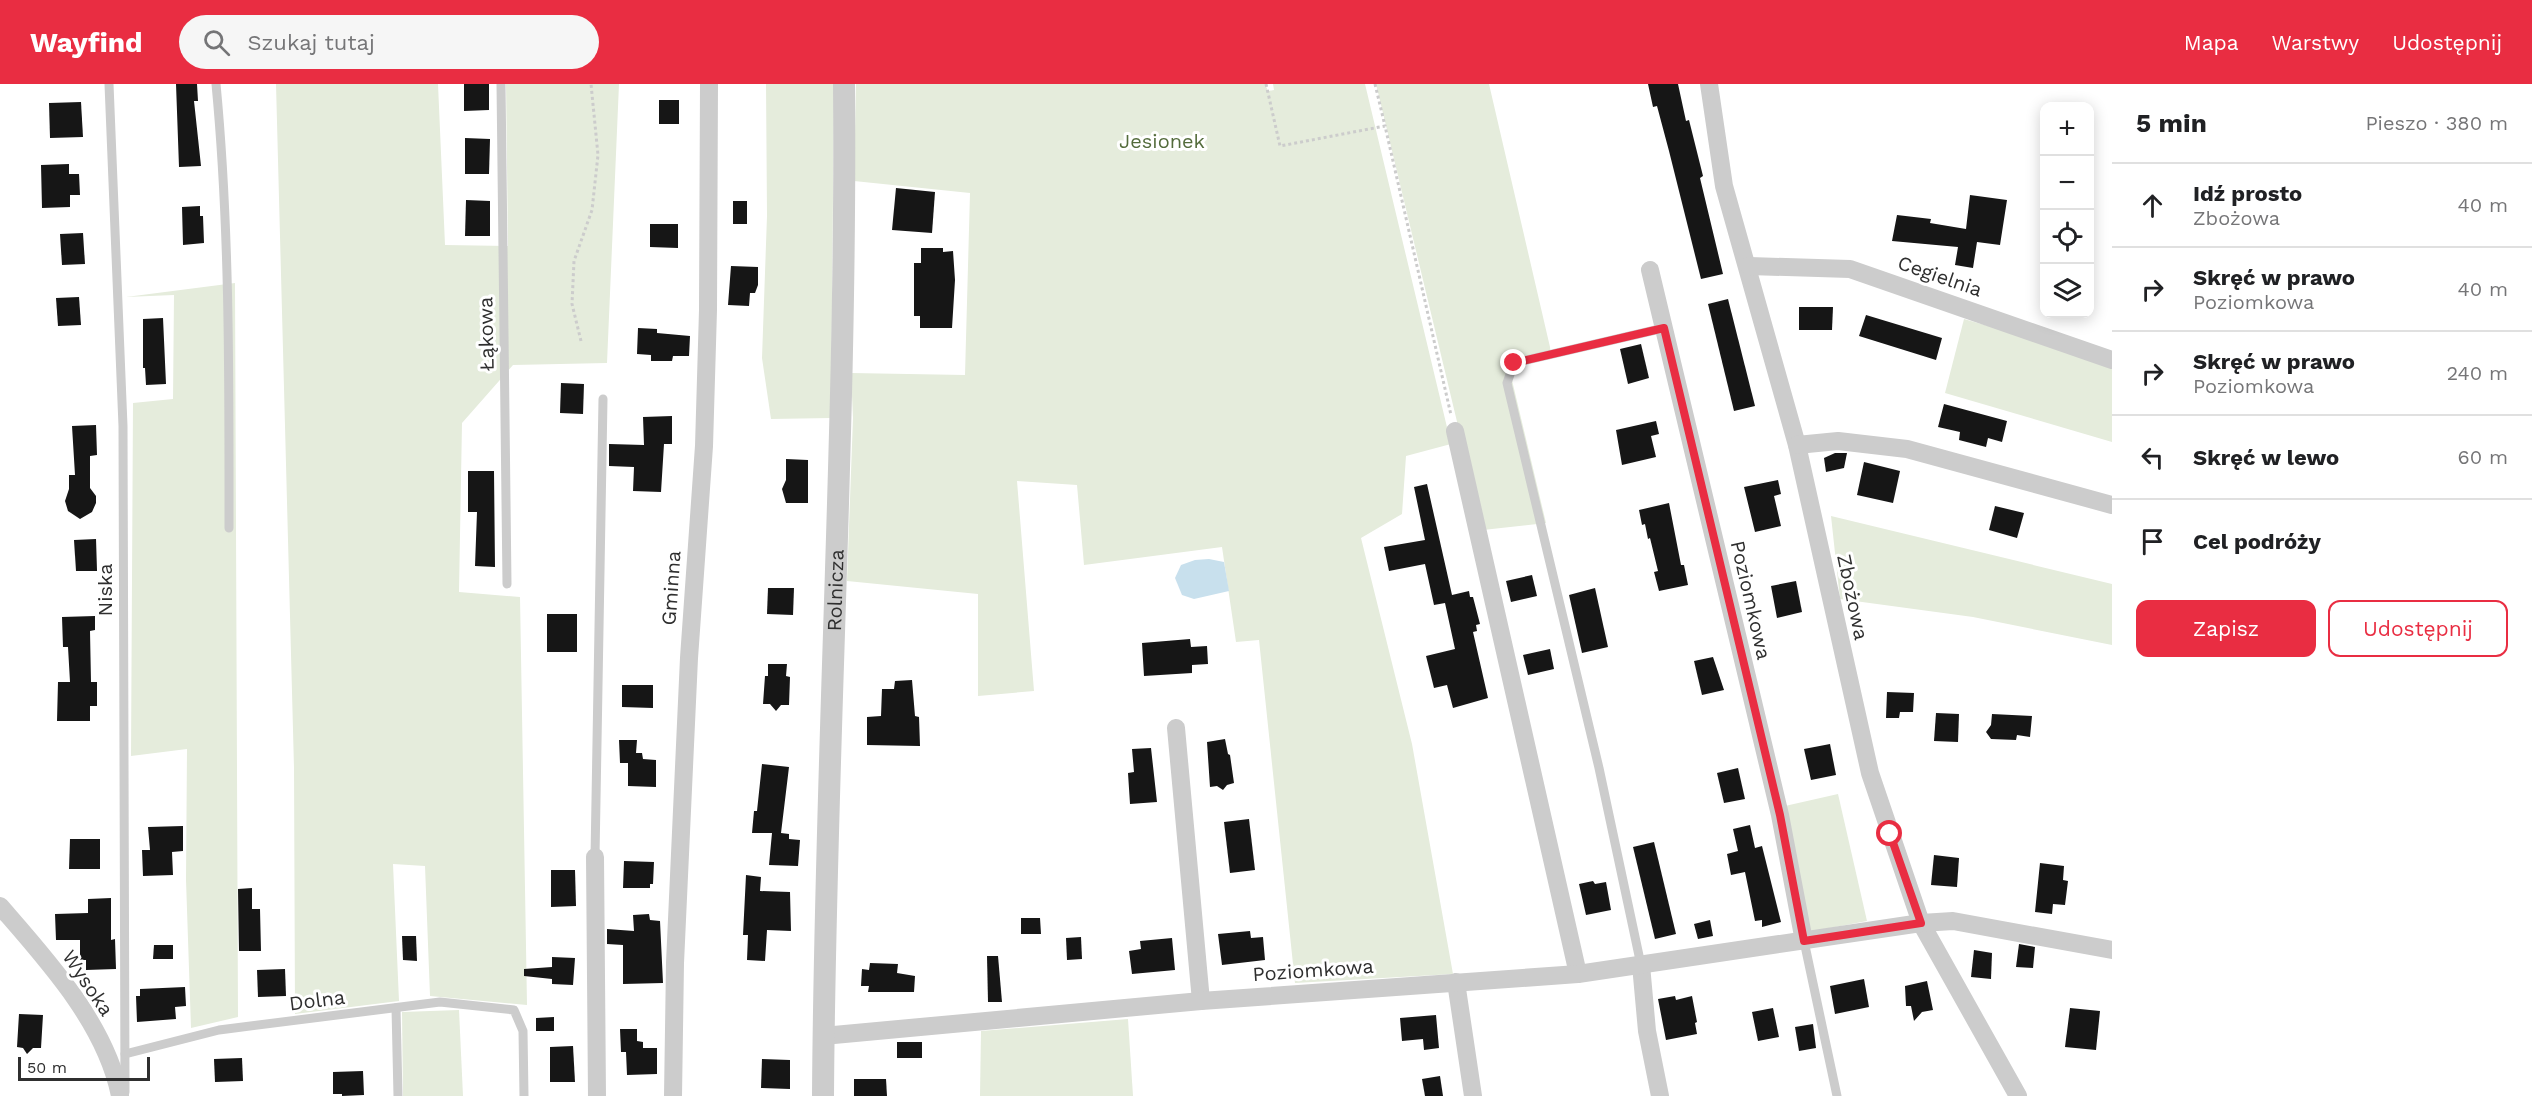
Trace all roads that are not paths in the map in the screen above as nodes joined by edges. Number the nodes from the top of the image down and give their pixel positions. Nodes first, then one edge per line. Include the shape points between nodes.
1 (109, 84) edge
2 (216, 84) edge
3 (501, 84) edge
4 (709, 84) edge
5 (844, 84) edge
6 (1709, 84) edge
7 (1749, 266) junction
8 (1650, 270) dead end
9 (1664, 328) junction
10 (2112, 360) edge
11 (603, 399) dead end
12 (1455, 431) road end
13 (1797, 445) junction
14 (2112, 505) edge
15 (229, 528) dead end
16 (507, 584) dead end
17 (1176, 728) dead end
18 (595, 857) joint
19 (0, 906) edge
20 (1921, 923) junction
21 (1804, 941) junction
22 (2112, 950) edge
23 (1641, 965) junction
24 (1578, 975) junction
25 (1456, 982) junction
26 (1201, 1001) junction
27 (396, 1008) junction
28 (823, 1036) junction
29 (125, 1054) junction
30 (120, 1096) edge
31 (125, 1096) edge
32 (398, 1096) edge
33 (524, 1096) edge
34 (597, 1096) edge
35 (673, 1096) edge
36 (823, 1096) edge
37 (1473, 1096) edge
38 (1660, 1096) edge
39 (1837, 1096) edge
40 (2018, 1096) edge

1 - 29 lane, Niska via 123,426
2 - 15 lane via 222,146
3 - 16 lane, Łąkowa
4 - 35 street, Gminna via 705,435 689,658
5 - 28 street, Rolnicza via 843,321
6 - 7 street, Zbożowa via 1724,186
7 - 10 street, Cegielnia via 1850,269
7 - 13 street, Zbożowa
8 - 9 street, Poziomkowa
9 - 21 street, Poziomkowa via 1780,815
9 - 23 lane via 1514,363 1507,383 1599,768
11 - 18 lane
12 - 24 street
13 - 14 street via 1839,441 1907,448
13 - 20 street, Zbożowa via 1861,741
17 - 26 street
18 - 34 street
19 - 30 street, Wysoka via 72,995 108,1054
20 - 21 street, Poziomkowa
20 - 22 street, Poziomkowa via 1953,921
20 - 40 street, Zbożowa
21 - 23 street, Poziomkowa
21 - 39 lane
23 - 24 street, Poziomkowa
23 - 38 street via 1647,1031
24 - 25 street, Poziomkowa
25 - 26 street, Poziomkowa
25 - 37 street
26 - 28 street, Poziomkowa
27 - 29 lane, Dolna via 219,1030
27 - 32 lane
27 - 33 lane, Dolna via 440,1002 514,1010 523,1031
28 - 36 street, Rolnicza
29 - 31 lane, Niska

